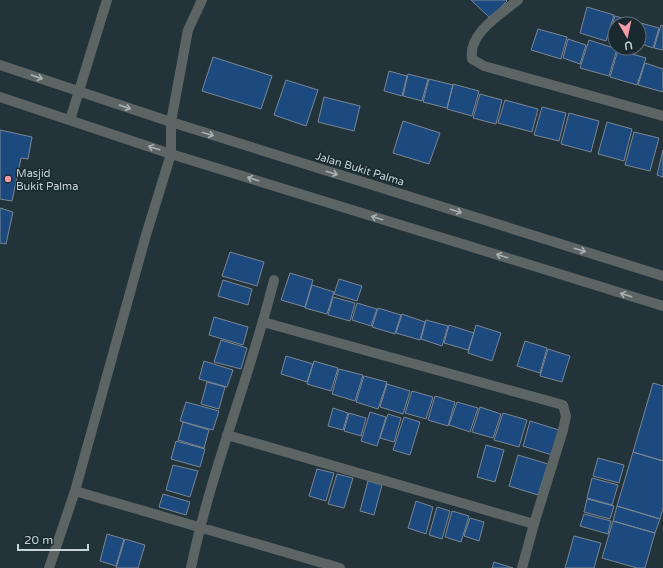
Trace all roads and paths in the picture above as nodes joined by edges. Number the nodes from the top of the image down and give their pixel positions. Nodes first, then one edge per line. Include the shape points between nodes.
1 (107, 0) edge
2 (202, 0) edge
3 (518, 0) edge
4 (0, 65) edge
5 (78, 91) junction
6 (0, 97) edge
7 (663, 116) edge
8 (70, 120) junction
9 (170, 122) junction
10 (171, 154) junction
11 (663, 276) edge
12 (274, 280) dead end
13 (663, 306) edge
14 (264, 322) junction
15 (227, 435) junction
16 (75, 491) junction
17 (534, 524) junction
18 (199, 528) junction
19 (49, 568) edge
20 (191, 568) edge
21 (340, 568) edge
22 (522, 568) edge

1 - 5 street
2 - 9 street via 188,30
3 - 7 street via 481,32 471,49 472,59 484,66
4 -> 5 street, Jalan Bukit Palma
5 - 8 street
5 -> 9 street, Jalan Bukit Palma
6 - 8 street
10 -> 8 street
9 - 10 street
9 -> 11 street, Jalan Bukit Palma
13 -> 10 street
10 - 16 street
12 - 14 street
14 - 15 street
14 - 17 street via 563,405 566,416 563,430
15 - 17 street
15 - 18 street
16 - 18 street
16 - 19 street
17 - 22 street
18 - 20 street
18 - 21 street

